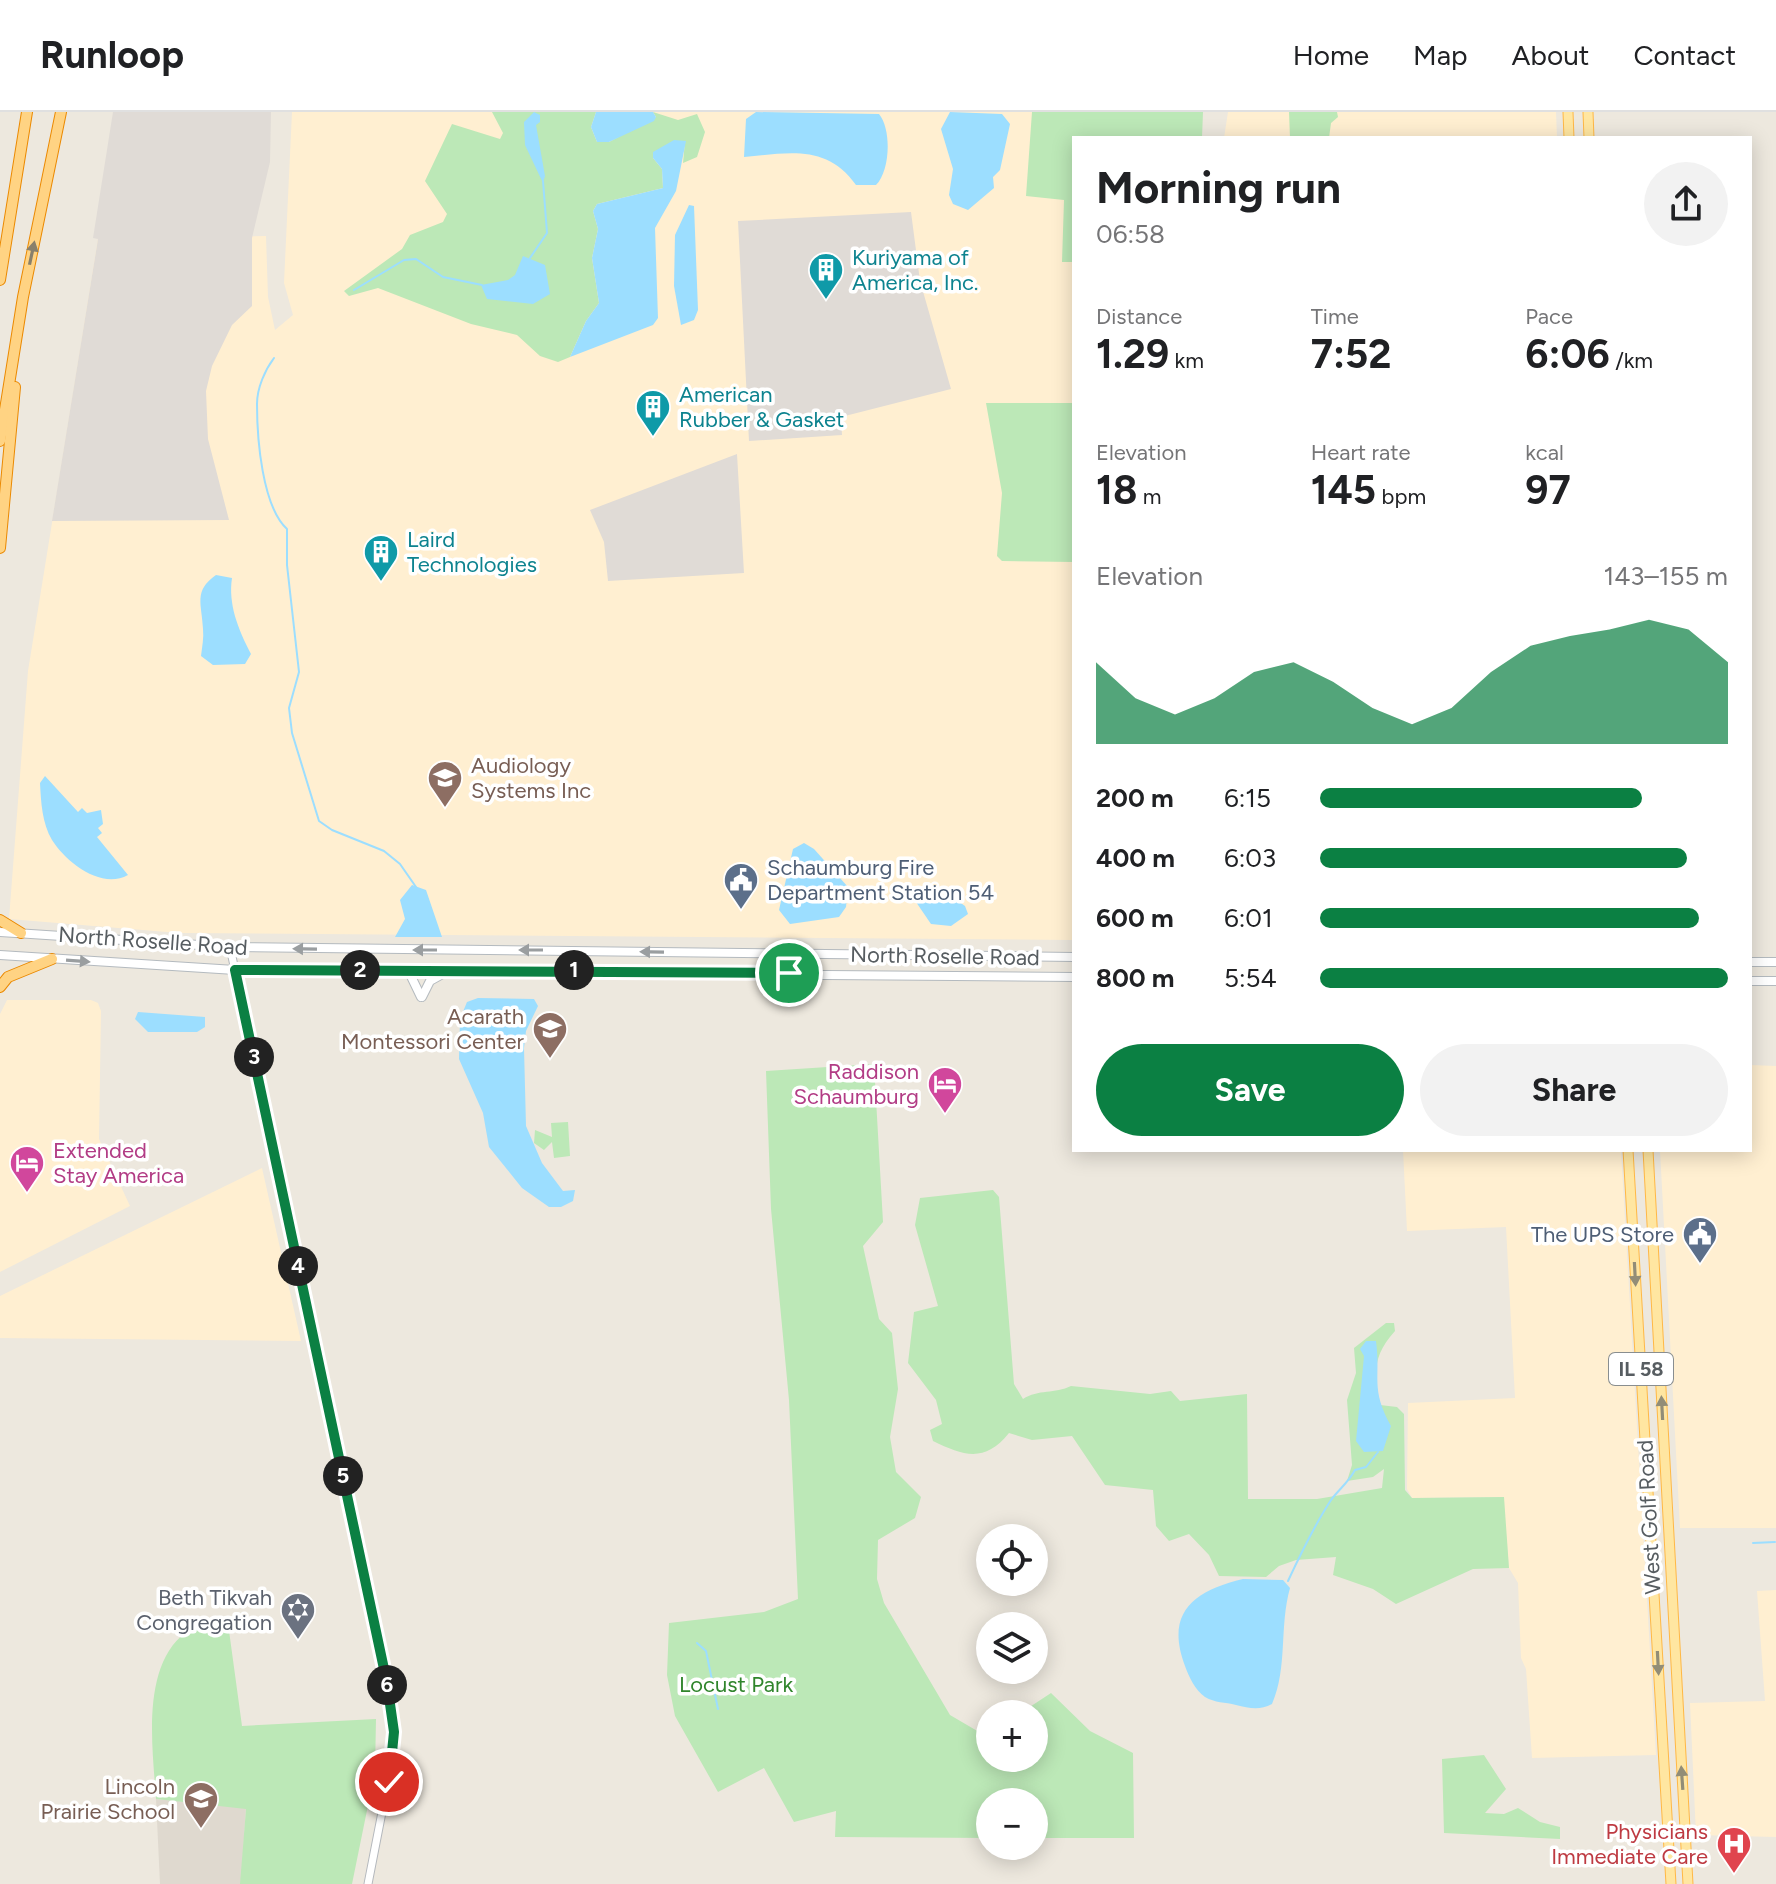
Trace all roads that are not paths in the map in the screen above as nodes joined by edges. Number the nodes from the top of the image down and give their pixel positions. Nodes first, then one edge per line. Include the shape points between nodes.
1 (27, 112) edge
2 (61, 112) edge
3 (1568, 112) edge
4 (1588, 112) edge
5 (24, 132) junction
6 (1569, 136) edge
7 (1589, 136) edge
8 (0, 243) edge
9 (0, 280) edge
10 (23, 297) junction
11 (0, 441) edge
12 (0, 548) edge
13 (0, 920) edge
14 (0, 932) edge
15 (21, 933) junction
16 (230, 947) junction
17 (0, 955) edge
18 (1072, 957) edge
19 (52, 959) junction
20 (1752, 962) edge
21 (1776, 962) edge
22 (235, 970) junction
23 (408, 970) junction
24 (449, 971) junction
25 (1072, 977) edge
26 (1752, 981) edge
27 (1776, 981) edge
28 (0, 987) edge
29 (1628, 1152) edge
30 (1648, 1152) edge
31 (368, 1884) edge
32 (1671, 1884) edge
33 (1688, 1884) edge

1 - 5 highway
10 -> 2 highway
3 - 6 main road
4 - 7 main road
5 - 8 highway
5 - 9 highway
10 - 11 highway
10 - 12 highway
13 - 15 highway
14 - 15 main road, North Roselle Road
15 - 16 main road, North Roselle Road
18 -> 16 main road, North Roselle Road
16 - 22 street
17 - 19 main road, North Roselle Road
19 -> 22 main road, North Roselle Road
19 - 28 highway via 8,977
20 - 21 main road
22 - 23 main road, North Roselle Road
22 - 31 street via 393,1718 392,1761
23 - 24 main road, North Roselle Road
23 - 24 main road via 422,997 430,981
24 - 25 main road, North Roselle Road
26 - 27 main road
29 -> 32 main road, West Golf Road / IL 58
33 -> 30 main road, West Golf Road / IL 58

